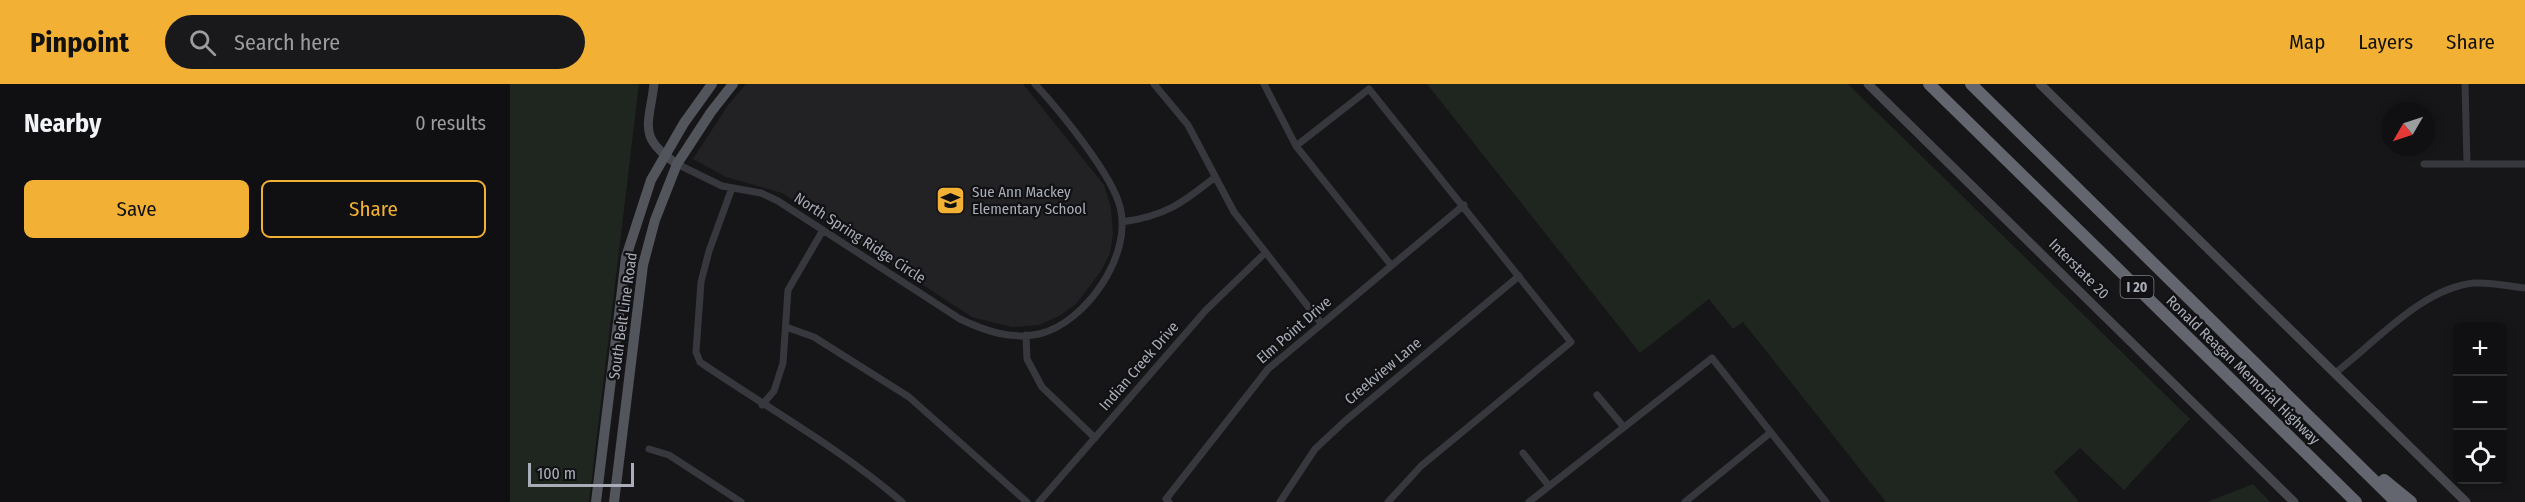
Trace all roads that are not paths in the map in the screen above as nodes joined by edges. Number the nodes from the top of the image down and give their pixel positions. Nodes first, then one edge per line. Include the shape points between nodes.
1 (654, 84) edge
2 (712, 84) edge
3 (733, 84) edge
4 (1035, 84) edge
5 (1154, 84) edge
6 (1264, 84) edge
7 (1868, 84) edge
8 (1929, 84) edge
9 (1971, 84) edge
10 (2040, 84) edge
11 (2465, 84) edge
12 (1296, 146) junction
13 (664, 155) junction
14 (2467, 163) junction
15 (677, 164) junction
16 (2424, 164) dead end
17 (2525, 164) edge
18 (1214, 178) junction
19 (732, 188) junction
20 (1464, 206) junction
21 (1122, 222) junction
22 (823, 230) junction
23 (1265, 252) junction
24 (1391, 265) junction
25 (1519, 276) junction
26 (2525, 288) edge
27 (1321, 323) junction
28 (786, 327) junction
29 (1026, 335) junction
30 (2335, 373) junction
31 (1597, 395) dead end
32 (762, 405) junction
33 (1623, 426) junction
34 (1770, 433) junction
35 (1095, 438) junction
36 (2338, 443) junction
37 (649, 449) dead end
38 (1523, 453) dead end
39 (1550, 486) junction
40 (1167, 500) edge
41 (596, 502) edge
42 (614, 502) edge
43 (741, 502) edge
44 (902, 502) edge
45 (1028, 502) edge
46 (1039, 502) edge
47 (1280, 502) edge
48 (1388, 502) edge
49 (1529, 502) edge
50 (1685, 502) edge
51 (1826, 502) edge
52 (2294, 502) edge
53 (2355, 502) edge
54 (2396, 502) edge
55 (2411, 502) edge
56 (2466, 502) edge

1 - 13 main road via 649,137
2 - 13 main road, South Belt Line Road
3 - 15 main road, South Belt Line Road
4 - 21 street via 1104,171 1121,208
5 - 18 street via 1188,125
6 - 12 street
7 - 52 main road, Interstate 20
8 - 53 highway, Ronald Reagan Memorial Highway / I 20
9 - 36 highway, Ronald Reagan Memorial Highway / I 20
10 - 30 main road
11 - 14 street
12 - 20 street via 1369,89
12 - 24 street
13 - 15 main road
13 - 41 main road, South Belt Line Road via 638,215 626,257
14 - 16 street
14 - 17 street
15 - 19 street, North Spring Ridge Circle
15 - 42 main road, South Belt Line Road via 655,220 644,265
18 - 21 street via 1167,212
18 - 23 street
19 - 22 street, North Spring Ridge Circle via 778,201
19 - 32 street via 701,282 696,352 700,362
20 - 24 street, Elm Point Drive
20 - 25 street
21 - 29 street, North Spring Ridge Circle via 1114,263 1083,309 1063,324 1040,334
22 - 28 street via 788,290
22 - 29 street, North Spring Ridge Circle via 960,319 987,332
23 - 27 street
23 - 35 street, Indian Creek Drive via 1206,310
24 - 27 street, Elm Point Drive
25 - 47 street, Creekview Lane via 1315,449
25 - 48 street via 1571,342 1421,466
26 - 30 street via 2474,283 2440,292
27 - 40 street, Elm Point Drive via 1268,369
28 - 32 street via 783,363 774,391
28 - 45 street via 814,337 909,397
29 - 35 street via 1027,359 1042,387
30 - 56 main road
31 - 33 street
32 - 44 street via 831,447
33 - 34 street via 1712,358
33 - 39 street
34 - 50 street
34 - 51 street
35 - 46 street, Indian Creek Drive
36 - 54 highway, Ronald Reagan Memorial Highway / I 20
36 - 55 highway
37 - 43 street via 669,455
38 - 39 street
39 - 49 street

